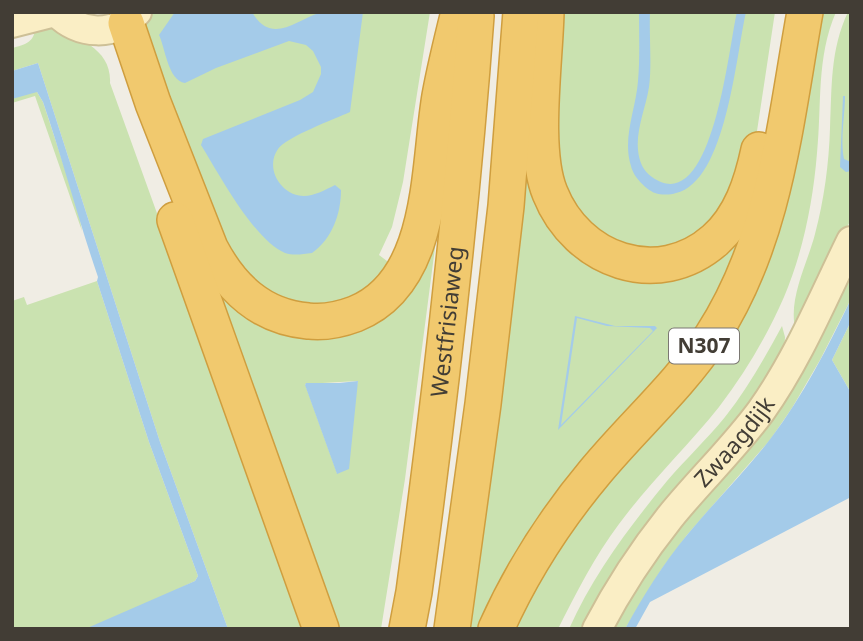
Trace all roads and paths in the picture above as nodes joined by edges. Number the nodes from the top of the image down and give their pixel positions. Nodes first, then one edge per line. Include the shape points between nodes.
1 (56, 12) edge
2 (459, 12) edge
3 (476, 12) edge
4 (521, 12) edge
5 (546, 12) edge
6 (783, 12) edge
7 (805, 12) edge
8 (122, 22) edge
9 (12, 23) edge
10 (851, 241) edge
11 (321, 629) edge
12 (407, 629) edge
13 (452, 629) edge
14 (496, 629) edge
15 (597, 629) edge

1 - 8 street via 87,30
1 - 9 street
2 - 8 highway via 440,95 426,204 412,255 391,289 375,303 320,322 295,320 264,309 240,292 221,270
3 - 12 highway, Westfrisiaweg via 451,304
4 - 13 highway, Westfrisiaweg via 506,206
5 - 6 highway via 541,127 550,192 573,230 593,248 623,262 647,265 686,259 698,252 717,238 739,209 757,161
7 - 14 highway, N307 via 768,210 733,299 673,388 560,515 513,591
8 - 11 highway via 110,45
10 - 15 street, Zwaagdijk via 777,387 626,576

